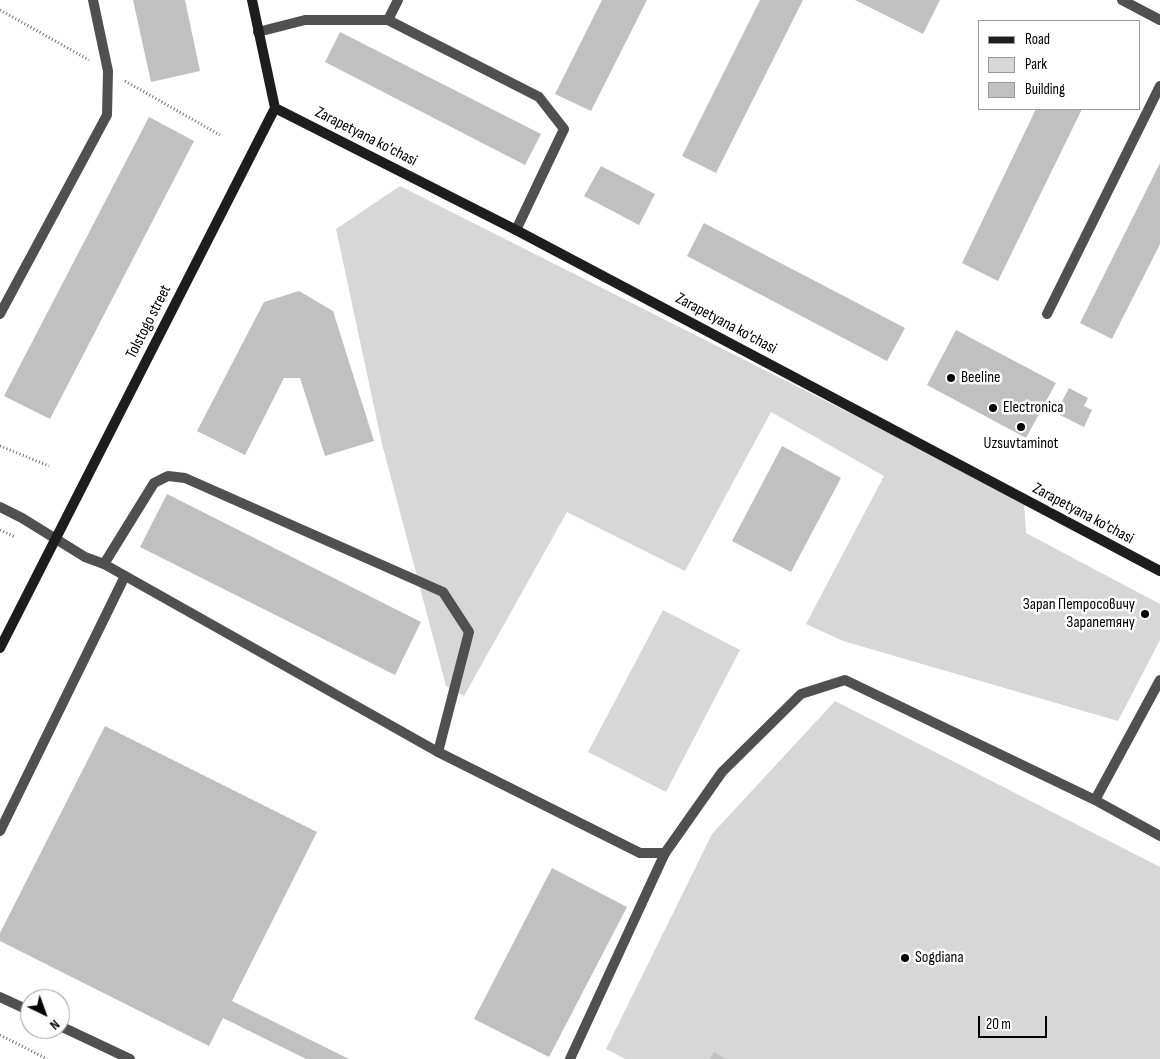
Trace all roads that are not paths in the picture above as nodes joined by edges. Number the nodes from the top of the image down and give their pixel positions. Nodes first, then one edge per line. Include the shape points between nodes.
1 (93, 0) edge
2 (252, 0) edge
3 (398, 0) edge
4 (1122, 0) edge
5 (388, 20) junction
6 (1160, 20) edge
7 (258, 32) junction
8 (1160, 86) edge
9 (275, 108) junction
10 (516, 230) junction
11 (0, 314) edge
12 (1047, 314) dead end
13 (0, 507) edge
14 (56, 540) junction
15 (104, 564) junction
16 (1160, 571) edge
17 (126, 576) junction
18 (0, 648) edge
19 (1160, 680) edge
20 (438, 752) junction
21 (1095, 800) junction
22 (0, 830) edge
23 (1160, 836) edge
24 (665, 853) junction
25 (0, 997) edge
26 (20, 1006) edge
27 (70, 1031) edge
28 (130, 1059) edge
29 (570, 1059) edge

1 - 11 street via 108,71 107,115
2 - 7 street
3 - 5 street
4 - 6 street
5 - 7 street via 304,20
5 - 10 street via 539,97 564,129
7 - 9 street
8 - 12 street
9 - 10 street, Zarapetyana ko'chasi
9 - 14 street, Tolstogo street
10 - 16 street, Zarapetyana ko'chasi
13 - 14 street
14 - 15 street
14 - 18 street, Tolstogo street
15 - 17 street
15 - 20 street via 154,483 168,476 185,478 443,592 469,632
17 - 20 street
17 - 22 street
19 - 21 street
20 - 24 street via 640,853
21 - 23 street
21 - 24 street via 845,680 802,694 722,772
24 - 29 street
25 - 26 street
27 - 28 street

